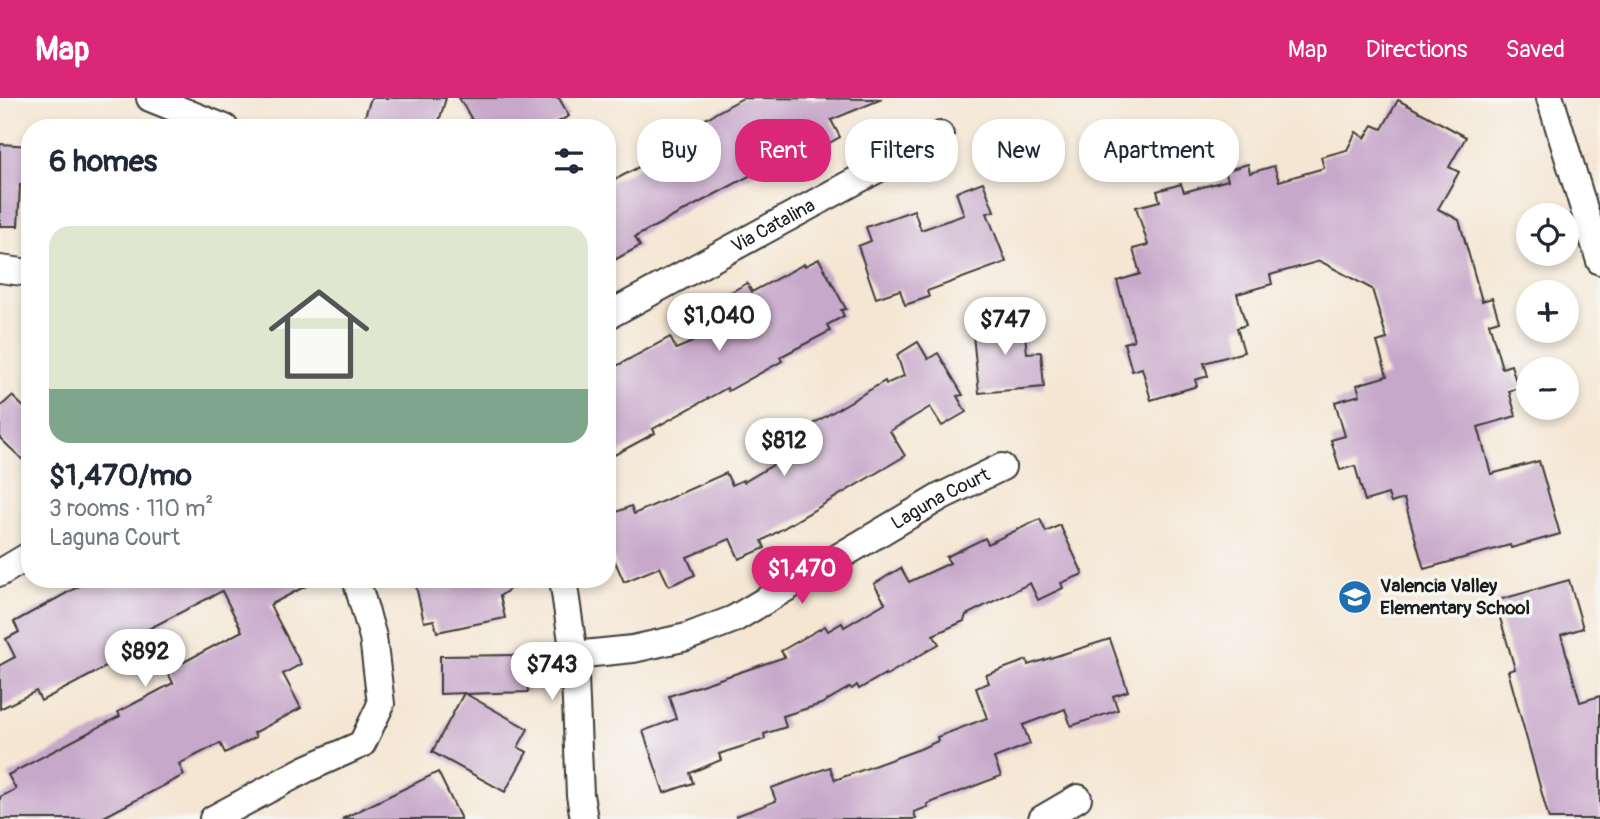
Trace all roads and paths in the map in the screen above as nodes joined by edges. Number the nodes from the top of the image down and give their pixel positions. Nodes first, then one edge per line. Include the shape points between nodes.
1 (150, 98) edge
2 (1550, 98) edge
3 (202, 119) edge
4 (854, 182) edge
5 (1600, 261) edge
6 (0, 269) edge
7 (21, 272) edge
8 (616, 311) edge
9 (1002, 467) dead end
10 (21, 560) edge
11 (0, 573) edge
12 (359, 588) edge
13 (564, 588) edge
14 (574, 655) junction
15 (1078, 798) dead end
16 (213, 819) edge
17 (584, 819) edge
18 (1042, 819) edge

1 - 3 street
2 - 5 street
4 - 8 street, Via Catalina
6 - 7 street
9 - 14 street, Laguna Court via 940,497 734,618 674,640
10 - 11 street
12 - 16 street via 373,637 381,704 362,744
13 - 14 street
14 - 17 street
15 - 18 street

